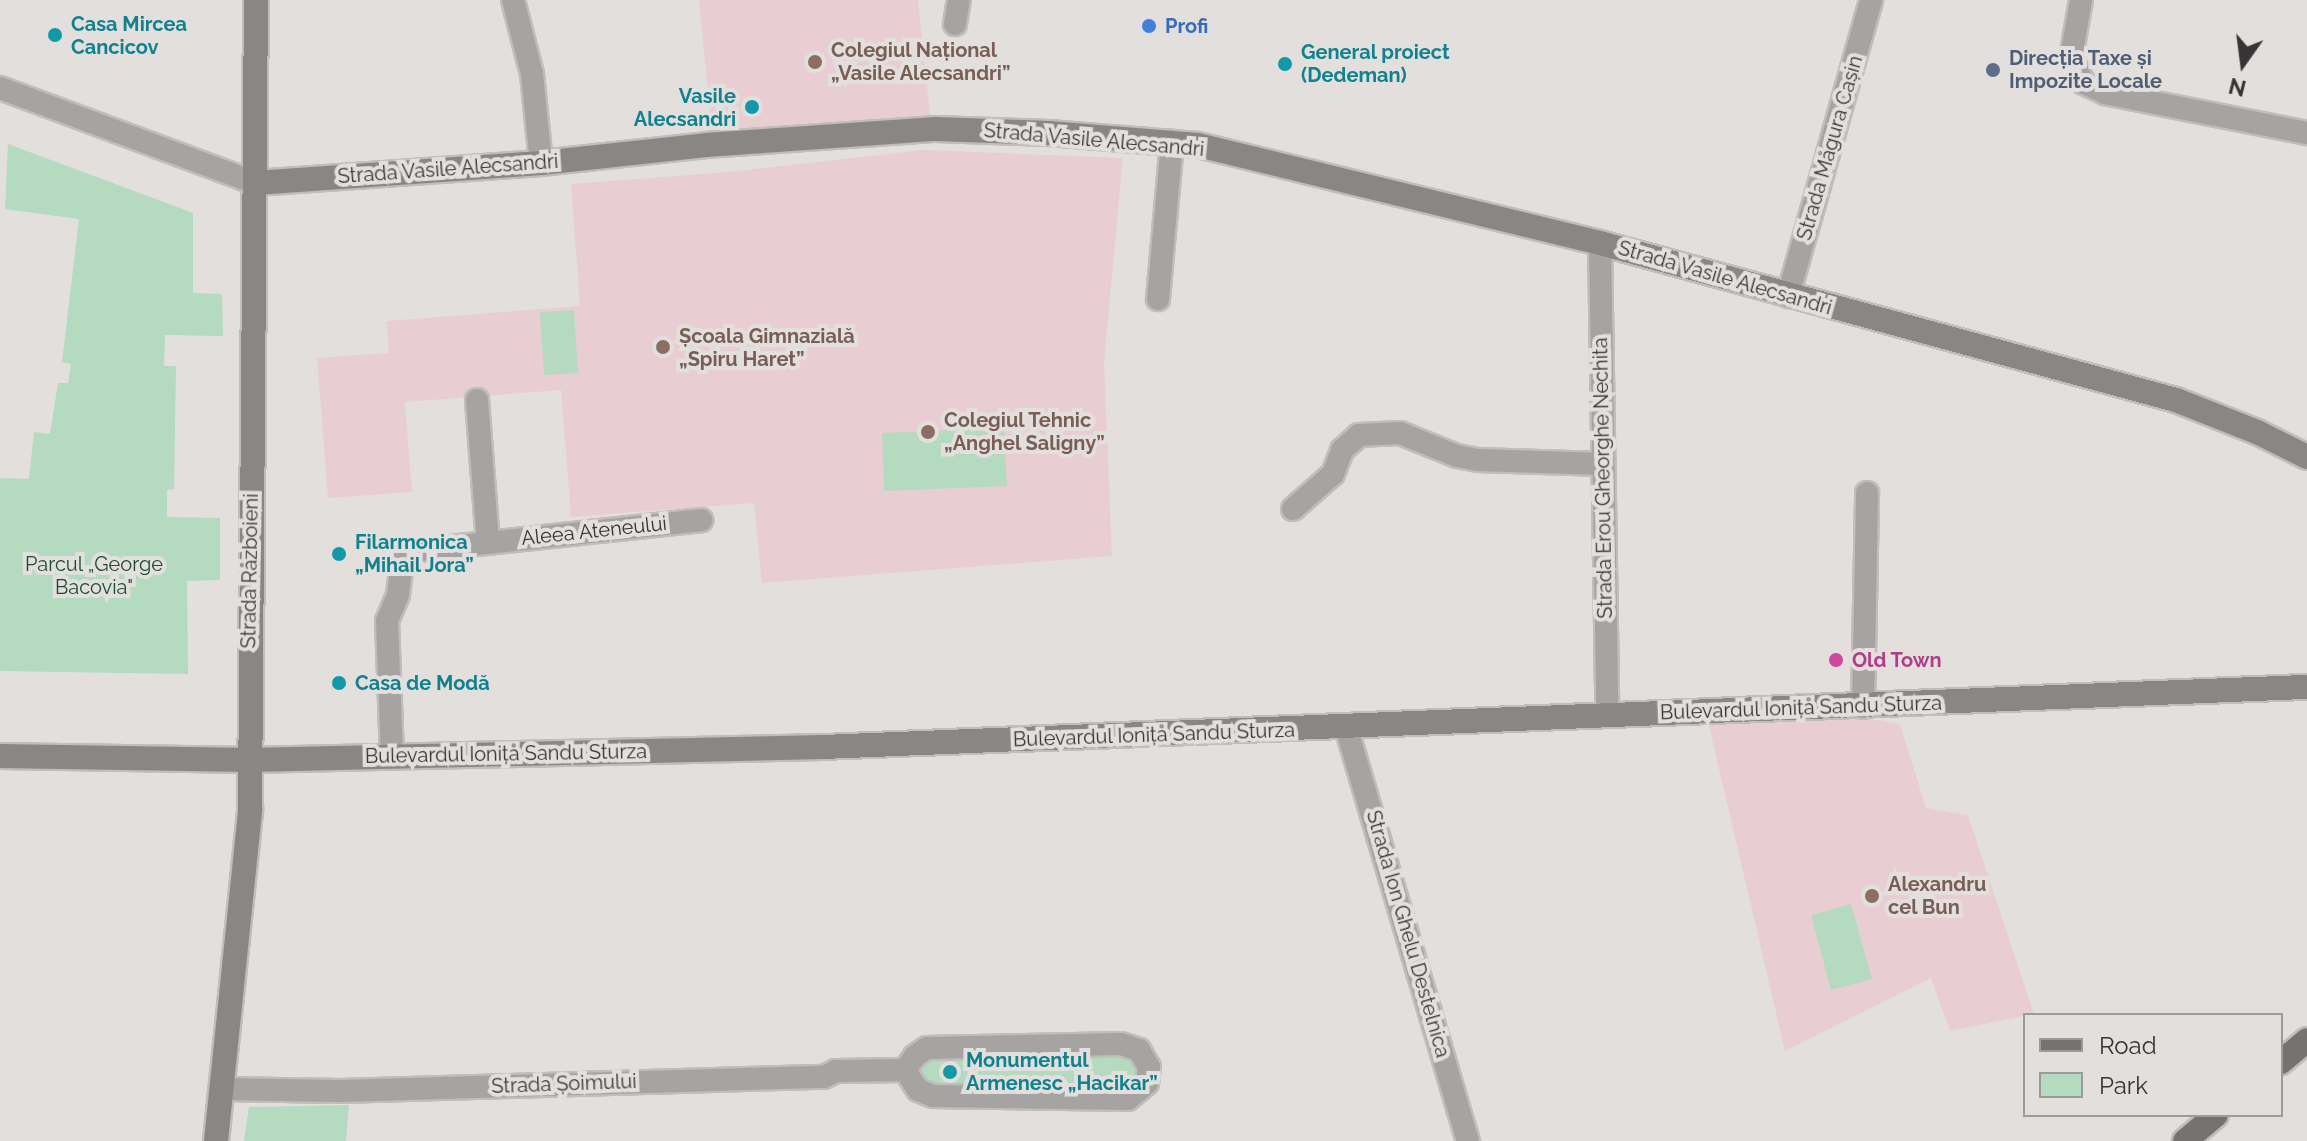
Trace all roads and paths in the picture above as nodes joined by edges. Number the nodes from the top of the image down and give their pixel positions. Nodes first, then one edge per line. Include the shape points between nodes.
1 (256, 0) edge
2 (513, 0) edge
3 (959, 0) edge
4 (1871, 0) edge
5 (2081, 0) edge
6 (955, 24) dead end
7 (0, 88) edge
8 (2307, 133) edge
9 (1172, 142) junction
10 (541, 163) junction
11 (255, 183) junction
12 (1600, 243) junction
13 (1788, 296) junction
14 (1158, 299) dead end
15 (477, 400) dead end
16 (2307, 457) edge
17 (1603, 464) junction
18 (1867, 493) dead end
19 (1293, 509) dead end
20 (701, 520) dead end
21 (488, 543) junction
22 (2307, 687) edge
23 (1863, 707) junction
24 (1607, 714) junction
25 (1346, 727) junction
26 (0, 756) edge
27 (392, 757) junction
28 (250, 760) junction
29 (2307, 1040) edge
30 (2283, 1060) edge
31 (905, 1070) junction
32 (222, 1089) junction
33 (2214, 1117) edge
34 (216, 1141) edge
35 (1468, 1141) edge
36 (2185, 1141) edge

1 - 11 street, Strada Războieni
2 - 10 street via 532,74
3 - 6 street
4 - 13 street, Strada Măgura Cașin
5 - 8 street via 2071,58 2084,83 2105,93
7 - 11 street, Strada Vasile Alecsandri
9 - 10 street, Strada Vasile Alecsandri via 936,129
9 - 12 street, Strada Vasile Alecsandri
9 - 14 street
10 - 11 street, Strada Vasile Alecsandri
11 - 28 street, Strada Războieni
12 - 13 street, Strada Vasile Alecsandri
12 - 17 street, Strada Erou Gheorghe Nechita
13 - 16 street, Strada Vasile Alecsandri via 2176,400
15 - 21 street
17 - 19 street via 1478,460 1400,433 1359,435 1342,450 1333,474
17 - 24 street, Strada Erou Gheorghe Nechita
18 - 23 street
20 - 21 street, Aleea Ateneului
21 - 27 street, Aleea Ateneului via 403,552 398,595 387,621
22 - 23 street, Bulevardul Ioniță Sandu Sturza
23 - 24 street, Bulevardul Ioniță Sandu Sturza
24 - 25 street, Bulevardul Ioniță Sandu Sturza
25 - 27 street, Bulevardul Ioniță Sandu Sturza
25 - 35 street, Strada Ion Ghelu Destelnica
26 - 28 street, Bulevardul Ioniță Sandu Sturza
27 - 28 street, Bulevardul Ioniță Sandu Sturza
28 - 32 street, Strada Războieni via 248,838
29 - 30 main road
31 - 31 street via 918,1090 933,1096 1104,1100 1136,1096 1149,1075 1139,1050 1121,1044 927,1048
31 - 32 street, Strada Șoimului via 340,1091
32 - 34 street, Strada Războieni
33 - 36 main road

